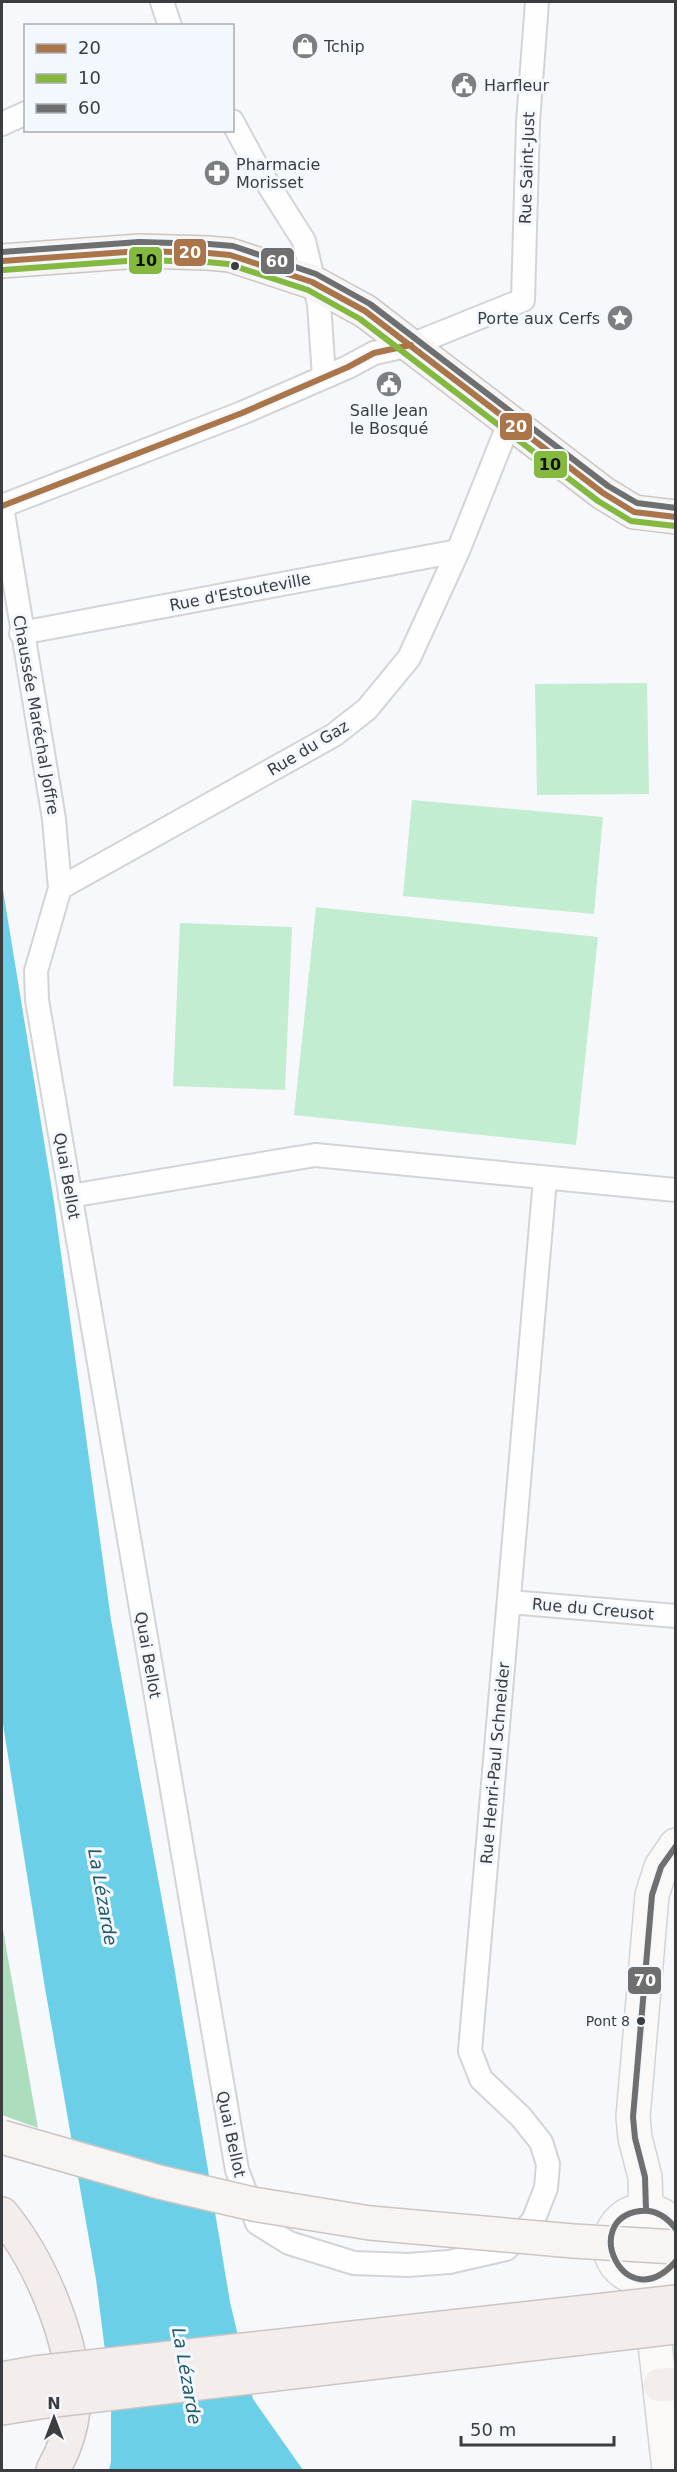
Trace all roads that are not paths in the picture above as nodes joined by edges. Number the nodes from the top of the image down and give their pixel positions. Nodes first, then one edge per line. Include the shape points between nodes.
1 (537, 2) edge
2 (24, 113) edge
3 (2, 124) edge
4 (234, 125) edge
5 (2, 261) edge
6 (312, 282) junction
7 (411, 345) junction
8 (324, 377) junction
9 (509, 423) junction
10 (2, 507) edge
11 (675, 517) edge
12 (459, 551) junction
13 (21, 633) junction
14 (60, 888) junction
15 (545, 1179) junction
16 (675, 1190) edge
17 (70, 1196) junction
18 (510, 1602) junction
19 (675, 1616) edge
20 (675, 1845) edge
21 (2, 2137) edge
22 (646, 2210) junction
23 (2, 2214) edge
24 (675, 2230) edge
25 (675, 2247) edge
26 (675, 2260) edge
27 (449, 2262) joint
28 (648, 2280) junction
29 (675, 2302) edge
30 (675, 2326) edge
31 (2, 2377) edge
32 (668, 2385) edge
33 (40, 2387) junction
34 (2, 2406) edge
35 (53, 2470) edge
36 (669, 2470) edge

1 - 7 street, Rue Saint-Just via 528,122 523,300
2 - 3 street
4 - 6 street via 304,241
5 - 6 main road via 140,251 208,253 230,255
6 - 7 main road via 365,311
6 - 8 street via 319,304
7 - 8 street via 374,353
7 - 9 main road
8 - 10 street
9 - 11 main road via 634,512
9 - 12 street, Rue du Gaz
10 - 13 street, Chaussée Maréchal Joffre
12 - 13 street, Rue d'Estouteville
12 - 14 street, Rue du Gaz via 409,658 367,709 334,735
13 - 14 street, Chaussée Maréchal Joffre via 54,819
14 - 17 street, Quai Bellot via 36,970 37,1000
15 - 16 street
15 - 17 street via 315,1155
15 - 18 street, Rue Henri-Paul Schneider
17 - 27 street, Quai Bellot via 237,2170 257,2223 289,2243 354,2263
18 - 19 street, Rue du Creusot
18 - 27 street, Rue Henri-Paul Schneider via 470,2051 481,2079 541,2142 548,2164 546,2188 532,2221 506,2249
20 - 22 street via 661,1867 652,1895 633,2117 645,2177
21 - 25 main road, bridge via 253,2204 370,2223
22 - 24 street via 664,2216
22 - 28 street via 635,2211 618,2223 610,2242 614,2262 621,2270 633,2278
23 - 35 highway via 45,2288 70,2363 73,2409 65,2446
26 - 28 street via 666,2273
28 - 32 street
29 - 33 highway, bridge
30 - 33 highway, bridge
31 - 33 highway
32 - 36 street
33 - 34 highway

